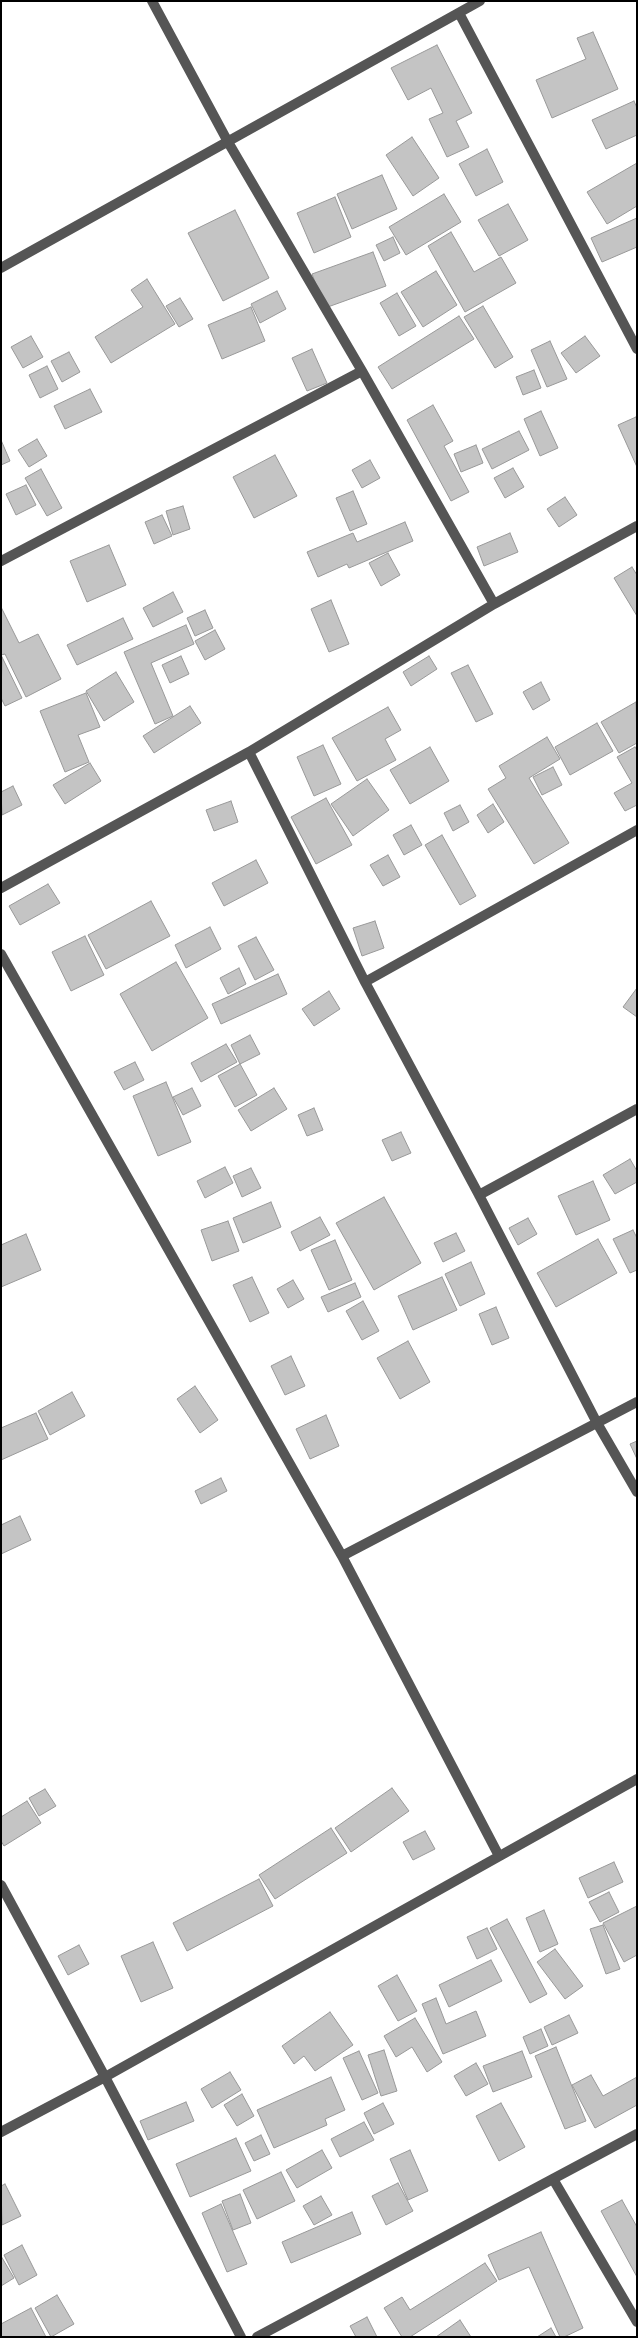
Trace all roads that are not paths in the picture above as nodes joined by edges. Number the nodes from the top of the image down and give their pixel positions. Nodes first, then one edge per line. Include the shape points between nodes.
1 (152, 1) edge
2 (480, 1) edge
3 (459, 13) junction
4 (228, 142) junction
5 (1, 268) edge
6 (637, 349) edge
7 (362, 370) junction
8 (637, 526) edge
9 (1, 561) edge
10 (494, 604) junction
11 (249, 752) junction
12 (637, 830) edge
13 (1, 888) edge
14 (1, 954) edge
15 (365, 982) junction
16 (637, 1109) edge
17 (479, 1195) junction
18 (637, 1402) edge
19 (597, 1423) junction
20 (637, 1492) edge
21 (342, 1556) junction
22 (637, 1778) edge
23 (499, 1856) junction
24 (1, 1885) edge
25 (105, 2077) junction
26 (1, 2132) edge
27 (637, 2134) edge
28 (552, 2179) junction
29 (637, 2322) edge
30 (241, 2337) edge
31 (257, 2337) edge

1 - 4 street
2 - 3 street
3 - 4 street
3 - 6 street
4 - 5 street
4 - 7 street
7 - 9 street
7 - 10 street
8 - 10 street
10 - 11 street
11 - 13 street
11 - 15 street
12 - 15 street
14 - 21 street
15 - 17 street
16 - 17 street
17 - 19 street
18 - 19 street
19 - 20 street
19 - 21 street
21 - 23 street
22 - 23 street
23 - 25 street
24 - 25 street
25 - 26 street
25 - 30 street
27 - 28 street
28 - 29 street
28 - 31 street

